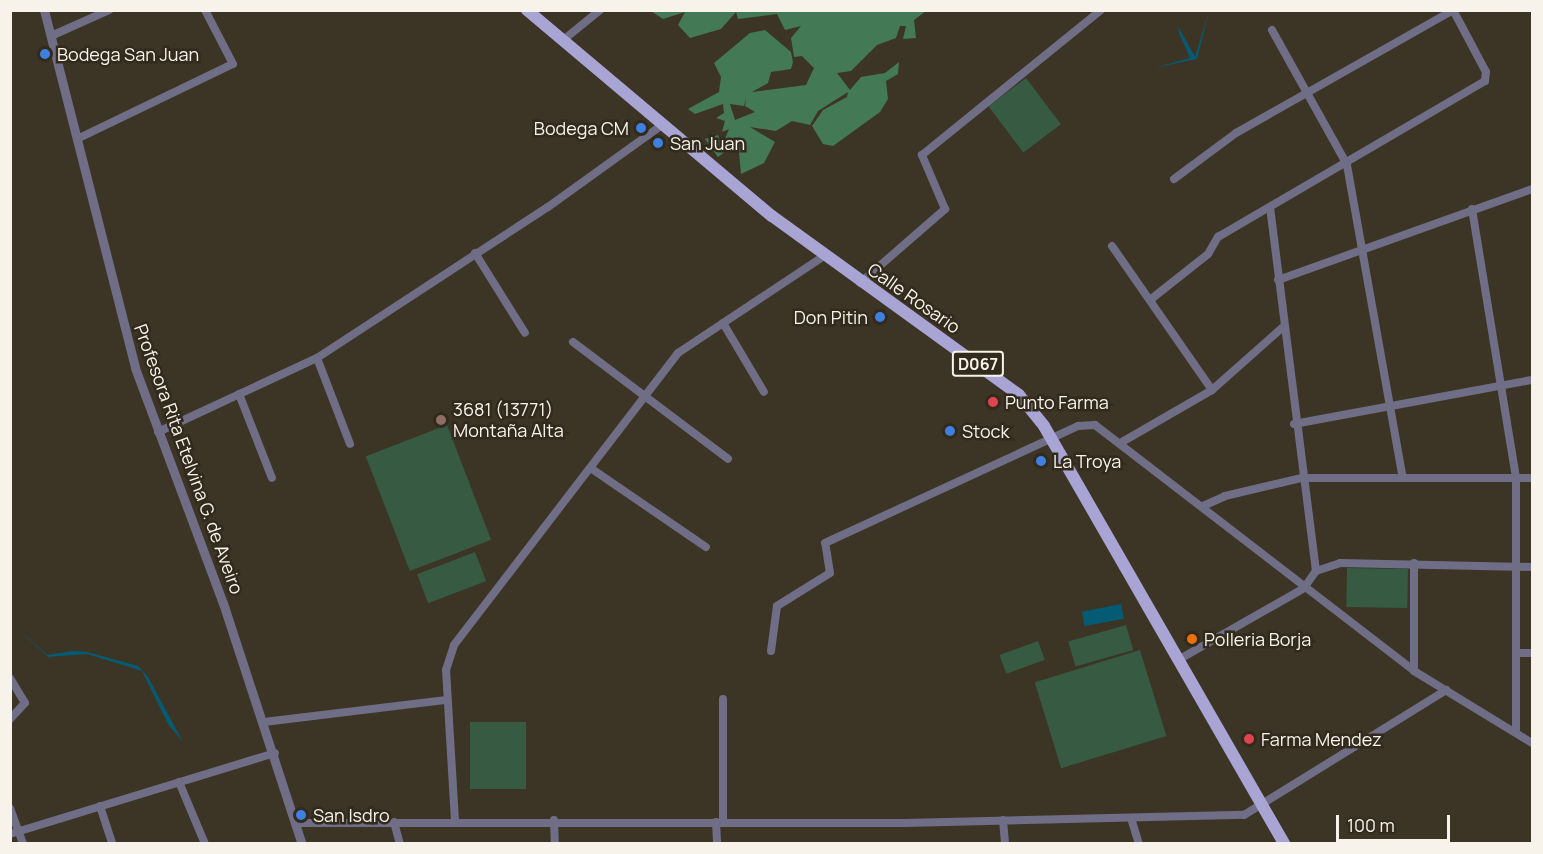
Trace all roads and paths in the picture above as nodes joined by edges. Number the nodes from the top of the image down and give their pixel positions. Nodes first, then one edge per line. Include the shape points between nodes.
1 (44, 10) edge
2 (109, 10) edge
3 (206, 10) edge
4 (527, 10) edge
5 (600, 10) edge
6 (1101, 10) edge
7 (1453, 11) edge
8 (1272, 30) dead end
9 (51, 36) junction
10 (562, 41) junction
11 (1305, 95) junction
12 (662, 125) junction
13 (77, 139) junction
14 (1347, 165) junction
15 (1174, 179) dead end
16 (1533, 189) edge
17 (1270, 207) junction
18 (1472, 209) junction
19 (1112, 246) dead end
20 (1362, 250) junction
21 (475, 253) junction
22 (824, 256) junction
23 (1278, 280) junction
24 (860, 283) junction
25 (1150, 300) junction
26 (723, 322) junction
27 (1283, 327) junction
28 (525, 333) dead end
29 (573, 342) dead end
30 (1269, 342) junction
31 (1284, 346) junction
32 (317, 358) junction
33 (1533, 380) edge
34 (1503, 385) junction
35 (1212, 390) junction
36 (764, 392) dead end
37 (239, 394) junction
38 (643, 399) junction
39 (1389, 405) junction
40 (1294, 424) junction
41 (158, 432) junction
42 (1051, 438) junction
43 (1122, 442) junction
44 (350, 444) dead end
45 (728, 459) dead end
46 (592, 469) junction
47 (1402, 475) junction
48 (1516, 477) junction
49 (272, 478) dead end
50 (1302, 478) junction
51 (1533, 478) edge
52 (1203, 507) junction
53 (706, 547) dead end
54 (1414, 563) junction
55 (1520, 567) junction
56 (1533, 567) edge
57 (1316, 571) junction
58 (1304, 588) junction
59 (771, 651) dead end
60 (1520, 653) junction
61 (1533, 653) edge
62 (1179, 660) junction
63 (1414, 670) junction
64 (10, 678) edge
65 (1446, 690) junction
66 (723, 699) dead end
67 (447, 700) junction
68 (10, 719) edge
69 (264, 722) junction
70 (1516, 732) junction
71 (1533, 743) edge
72 (274, 753) junction
73 (179, 782) junction
74 (100, 806) junction
75 (1263, 806) junction
76 (10, 808) edge
77 (1131, 818) junction
78 (554, 820) junction
79 (1003, 820) junction
80 (455, 821) junction
81 (394, 822) junction
82 (720, 822) junction
83 (297, 823) junction
84 (15, 833) edge
85 (23, 843) edge
86 (112, 843) edge
87 (205, 843) edge
88 (302, 843) edge
89 (400, 843) edge
90 (555, 843) edge
91 (717, 843) edge
92 (1005, 843) edge
93 (1139, 843) edge
94 (1284, 843) edge

1 - 9 street, Profesora Rita Etelvina G. de Aveiro
2 - 9 street
3 - 13 street via 233,64
4 - 10 main road, Calle Rosario / D067
5 - 10 street
6 - 24 street via 922,155 945,209
7 - 11 street
7 - 14 street via 1486,72 1485,81
8 - 11 street
9 - 13 street, Profesora Rita Etelvina G. de Aveiro
10 - 12 main road, Calle Rosario / D067
11 - 14 street
11 - 15 street via 1236,133
12 - 21 street
12 - 22 main road, Calle Rosario / D067
13 - 41 street, Profesora Rita Etelvina G. de Aveiro via 124,332
14 - 17 street
14 - 20 street
16 - 18 street
17 - 23 street
17 - 25 street via 1218,237 1208,254
18 - 20 street
18 - 34 street
19 - 25 street
20 - 23 street
20 - 39 street
21 - 28 street
21 - 32 street
22 - 24 main road, Calle Rosario / D067
22 - 26 street
23 - 27 street
24 - 42 main road, Calle Rosario / D067 via 1002,380
25 - 35 street
26 - 36 street
26 - 38 street via 678,353
27 - 30 street
27 - 31 street
29 - 38 street
30 - 31 street
30 - 35 street
31 - 40 street
32 - 37 street
32 - 44 street
33 - 34 street
34 - 39 street
34 - 48 street
35 - 43 street
37 - 41 street
37 - 49 street
38 - 45 street
38 - 46 street
39 - 40 street
39 - 47 street
40 - 50 street
41 - 69 street, Profesora Rita Etelvina G. de Aveiro
42 - 43 street via 1086,424
42 - 59 street via 825,543 830,573 777,606
42 - 62 main road, Calle Rosario / D067
43 - 52 street
46 - 53 street
46 - 67 street via 454,645 446,661
47 - 48 street
47 - 50 street
48 - 51 street
48 - 55 street
50 - 52 street via 1225,496
50 - 57 street
52 - 58 street
54 - 55 street
54 - 57 street via 1340,563
54 - 63 street
55 - 56 street
55 - 60 street
57 - 58 street
58 - 62 street
58 - 63 street
60 - 61 street
60 - 70 street
62 - 75 main road, Calle Rosario / D067
63 - 65 street
64 - 68 street via 25,703
65 - 70 street
65 - 75 street
66 - 82 street
67 - 69 street
67 - 80 street
69 - 72 street, Profesora Rita Etelvina G. de Aveiro
70 - 71 street
72 - 73 street
72 - 83 street, Profesora Rita Etelvina G. de Aveiro
73 - 74 street
73 - 87 street
74 - 84 street
74 - 86 street
75 - 77 street via 1244,814
75 - 94 main road, Calle Rosario / D067
76 - 84 street
77 - 79 street
77 - 93 street
78 - 80 street
78 - 82 street
78 - 90 street
79 - 82 street
79 - 92 street
80 - 81 street
81 - 83 street
81 - 89 street
82 - 91 street
83 - 88 street, Profesora Rita Etelvina G. de Aveiro
84 - 85 street

